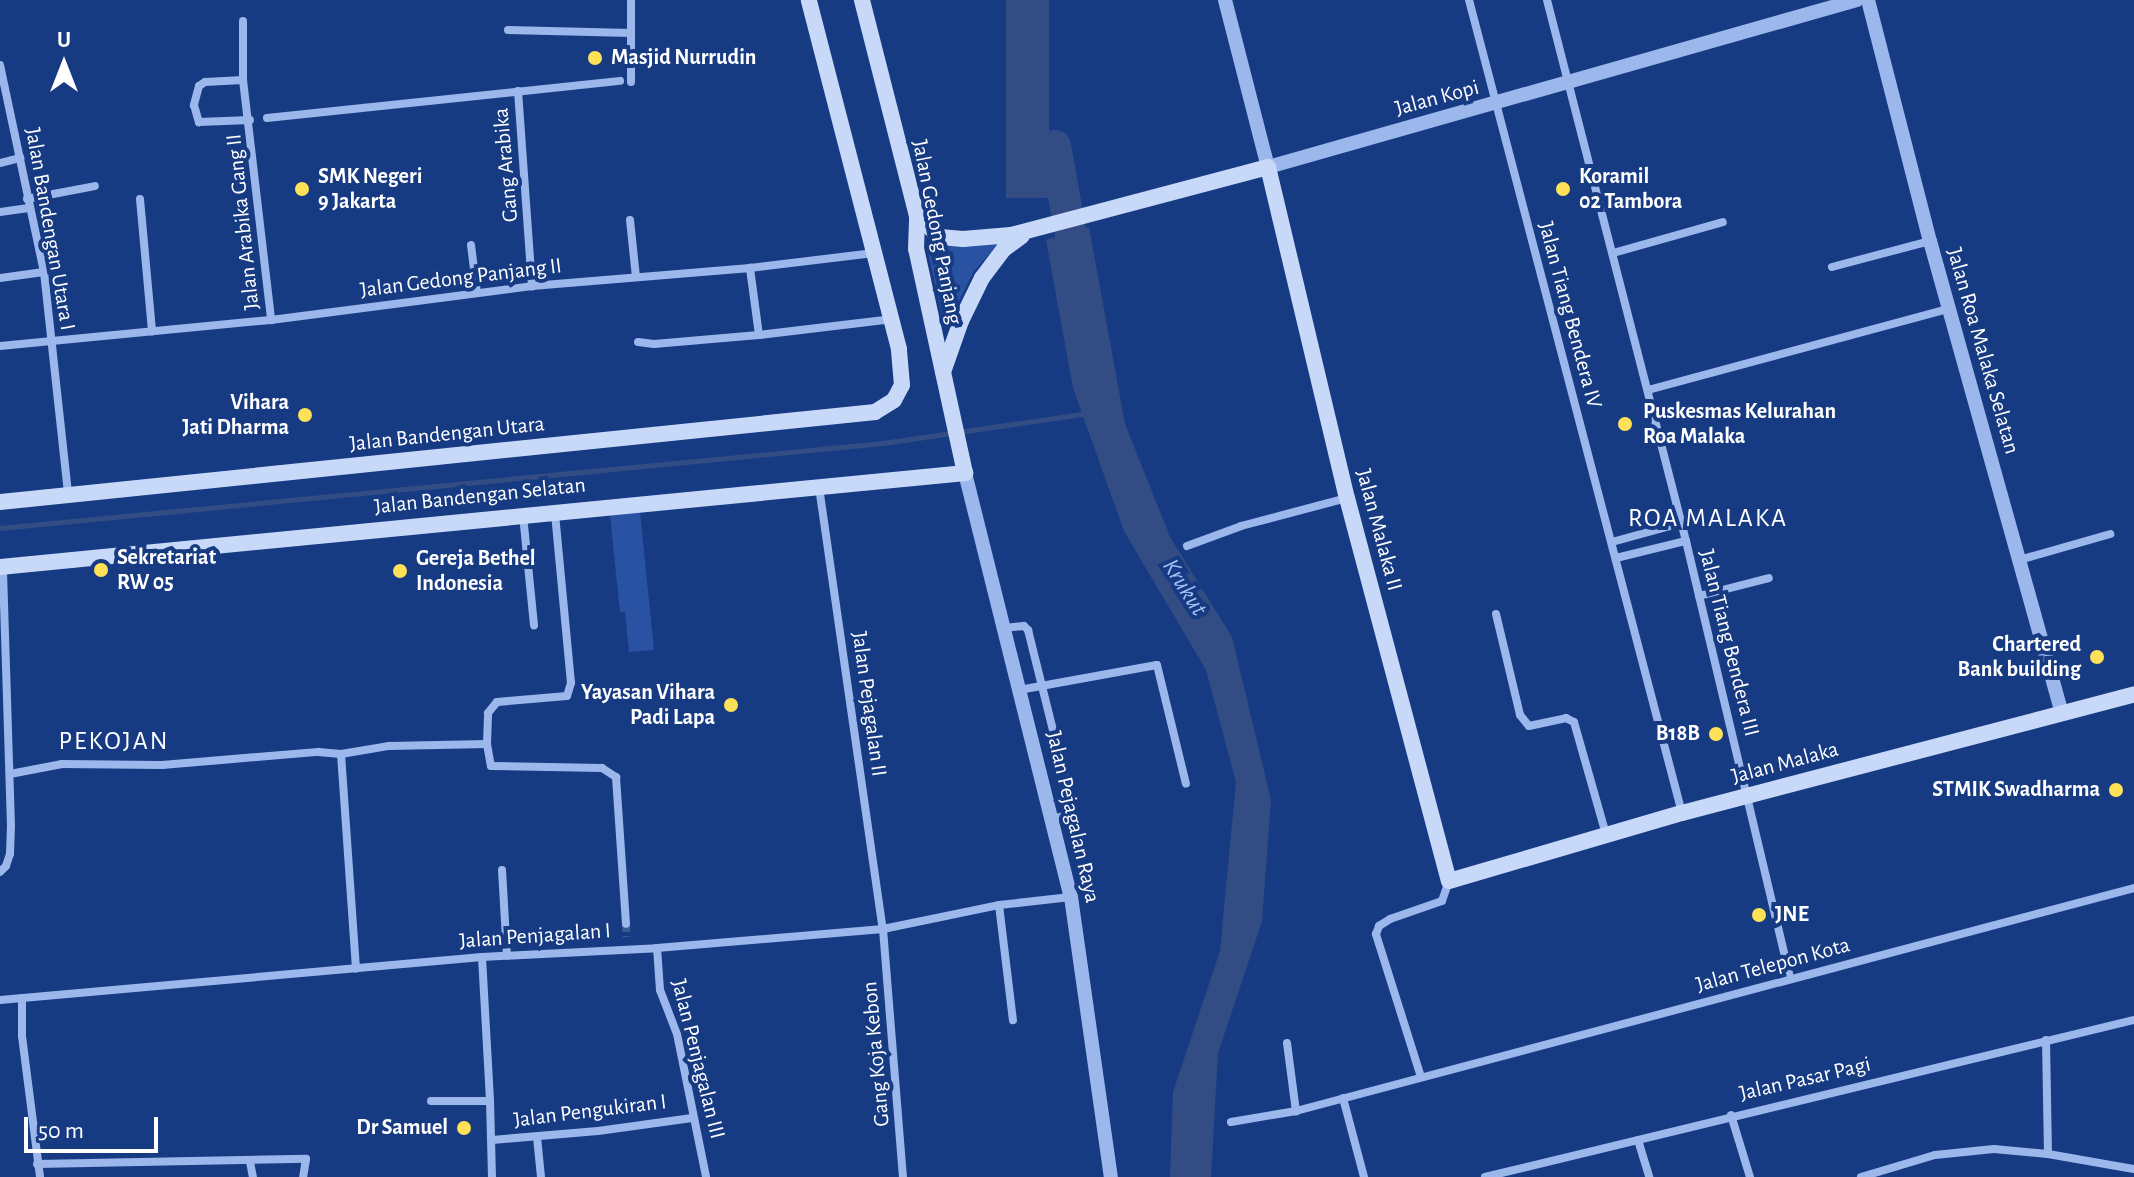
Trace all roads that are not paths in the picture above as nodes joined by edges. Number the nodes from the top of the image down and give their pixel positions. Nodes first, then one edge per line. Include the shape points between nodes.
1 (631, 0) edge
2 (809, 0) edge
3 (862, 0) edge
4 (1225, 0) edge
5 (1469, 0) edge
6 (1547, 0) edge
7 (1857, 0) edge
8 (1868, 0) edge
9 (243, 21) dead end
10 (508, 30) dead end
11 (631, 33) junction
12 (0, 65) edge
13 (243, 80) junction
14 (620, 81) dead end
15 (631, 82) dead end
16 (1570, 84) junction
17 (518, 91) junction
18 (1496, 105) junction
19 (267, 118) dead end
20 (250, 120) junction
21 (20, 158) junction
22 (0, 163) edge
23 (1268, 167) junction
24 (95, 186) dead end
25 (140, 199) dead end
26 (28, 204) junction
27 (0, 212) edge
28 (917, 216) junction
29 (630, 220) dead end
30 (1723, 222) dead end
31 (1033, 231) junction
32 (1930, 241) junction
33 (471, 245) dead end
34 (874, 253) junction
35 (1613, 253) junction
36 (1832, 267) dead end
37 (750, 268) junction
38 (44, 272) junction
39 (636, 277) junction
40 (0, 278) edge
41 (532, 286) junction
42 (477, 293) junction
43 (1948, 309) junction
44 (894, 319) junction
45 (271, 320) junction
46 (152, 331) junction
47 (759, 335) junction
48 (52, 341) junction
49 (638, 342) dead end
50 (0, 346) edge
51 (943, 375) junction
52 (1648, 390) junction
53 (965, 473) junction
54 (818, 485) junction
55 (68, 496) junction
56 (1347, 498) junction
57 (0, 502) edge
58 (554, 511) junction
59 (523, 514) junction
60 (1681, 523) junction
61 (2110, 534) dead end
62 (1686, 541) junction
63 (1612, 542) junction
64 (1187, 546) dead end
65 (1616, 558) junction
66 (2019, 560) junction
67 (1, 566) edge
68 (1769, 578) dead end
69 (1699, 596) junction
70 (1496, 614) dead end
71 (534, 625) dead end
72 (1004, 628) junction
73 (1042, 685) junction
74 (1019, 690) junction
75 (2134, 694) edge
76 (2062, 713) junction
77 (4, 735) edge
78 (487, 744) junction
79 (341, 754) junction
80 (10, 774) junction
81 (1186, 784) dead end
82 (1748, 796) junction
83 (1682, 813) junction
84 (1051, 819) junction
85 (1606, 834) junction
86 (502, 870) dead end
87 (0, 872) edge
88 (1449, 881) junction
89 (2134, 888) edge
90 (1071, 897) junction
91 (999, 905) junction
92 (626, 924) tunnel mouth
93 (883, 929) junction
94 (627, 937) tunnel mouth
95 (628, 948) junction
96 (657, 948) junction
97 (507, 956) junction
98 (482, 957) junction
99 (356, 968) junction
100 (1790, 979) junction
101 (22, 998) junction
102 (0, 1000) edge
103 (1013, 1020) dead end
104 (2134, 1020) edge
105 (2046, 1040) junction
106 (1287, 1043) dead end
107 (1421, 1077) junction
108 (1343, 1098) junction
109 (431, 1101) dead end
110 (490, 1101) junction
111 (1296, 1111) junction
112 (1731, 1115) junction
113 (692, 1118) junction
114 (1231, 1122) dead end
115 (537, 1137) junction
116 (492, 1140) junction
117 (1638, 1140) junction
118 (2048, 1154) junction
119 (250, 1162) junction
120 (37, 1164) junction
121 (1535, 1165) junction
122 (2134, 1169) edge
123 (40, 1177) edge
124 (253, 1177) edge
125 (303, 1177) edge
126 (492, 1177) edge
127 (541, 1177) edge
128 (706, 1177) edge
129 (903, 1177) edge
130 (1111, 1177) edge
131 (1364, 1177) edge
132 (1485, 1177) edge
133 (1539, 1177) edge
134 (1649, 1177) edge
135 (1750, 1177) edge
136 (1861, 1177) edge

1 - 11 street
2 - 34 main road
3 - 28 main road, Jalan Gedong Panjang
4 - 23 street
5 - 18 street, Jalan Tiang Bendera IV
6 - 16 street, Jalan Tiang Bendera III
7 - 16 street, Jalan Kopi
8 - 32 street, Jalan Roa Malaka Selatan
9 - 13 street, Jalan Arabika Gang II
10 - 11 street
11 - 15 street
12 - 21 street, Jalan Bandengan Utara I
13 - 20 street, Jalan Arabika Gang II
13 - 20 street, Jalan Arabika Gang II via 205,82 194,105 199,122
14 - 17 street
16 - 18 street, Jalan Kopi
16 - 35 street, Jalan Tiang Bendera III
17 - 19 street
17 - 41 street, Gang Arabika
18 - 23 street, Jalan Kopi
18 - 63 street, Jalan Tiang Bendera IV
20 - 45 street, Jalan Arabika Gang II
21 - 22 street
21 - 26 street, Jalan Bandengan Utara I
23 - 31 main road, Jalan Kopi
23 - 56 main road, Jalan Malaka II
24 - 26 street
25 - 46 street
26 - 27 street
26 - 38 street, Jalan Bandengan Utara I
28 - 31 main road, Jalan Kopi via 940,237
28 - 51 main road, Jalan Gedong Panjang via 916,249
29 - 39 street
30 - 35 street
31 - 51 main road, Jalan Kopi via 1012,241 982,278
32 - 36 street
32 - 43 street, Jalan Roa Malaka Selatan
33 - 42 street
34 - 37 street, Jalan Gedong Panjang II
34 - 44 main road
35 - 52 street, Jalan Tiang Bendera III
37 - 39 street, Jalan Gedong Panjang II
37 - 47 street
38 - 40 street
38 - 48 street, Jalan Bandengan Utara I
39 - 41 street, Jalan Gedong Panjang II
41 - 42 street, Jalan Gedong Panjang II
42 - 45 street, Jalan Gedong Panjang II
43 - 52 street
43 - 66 street, Jalan Roa Malaka Selatan
44 - 47 street
44 - 55 main road, Jalan Bandengan Utara via 902,385 894,400 875,412
45 - 46 street, Jalan Gedong Panjang II
46 - 48 street, Jalan Gedong Panjang II
47 - 49 street
48 - 50 street, Jalan Gedong Panjang II
48 - 55 street, Jalan Bandengan Utara I
51 - 53 main road, Jalan Gedong Panjang
52 - 60 street, Jalan Tiang Bendera III
53 - 54 main road, Jalan Bandengan Selatan
53 - 72 street, Jalan Pejagalan Raya
54 - 58 main road, Jalan Bandengan Selatan
54 - 93 street, Jalan Pejagalan II
55 - 57 main road, Jalan Bandengan Utara
56 - 64 street
56 - 88 main road, Jalan Malaka II
58 - 59 main road, Jalan Bandengan Selatan
58 - 78 street via 570,691 559,698 497,702 488,713
59 - 67 main road, Jalan Bandengan Selatan
59 - 71 street
60 - 62 street, Jalan Tiang Bendera III
60 - 63 street
61 - 66 street
62 - 65 street
62 - 69 street, Jalan Tiang Bendera III
63 - 65 street, Jalan Tiang Bendera IV
65 - 83 street, Jalan Tiang Bendera IV
66 - 76 street, Jalan Roa Malaka Selatan
67 - 77 street
68 - 69 street
69 - 82 street, Jalan Tiang Bendera III
70 - 85 street via 1520,715 1529,726 1566,718 1574,722
72 - 73 street via 1028,630
72 - 74 street, Jalan Pejagalan Raya
73 - 74 street
73 - 81 street via 1157,665
73 - 84 street via 1072,807 1070,813
74 - 84 street, Jalan Pejagalan Raya
75 - 76 main road, Jalan Malaka
76 - 82 main road, Jalan Malaka
77 - 80 street
78 - 79 street via 389,746
78 - 92 street via 491,766 602,768 616,777
79 - 80 street via 162,765 62,764
79 - 99 street
80 - 87 street via 10,854
82 - 83 main road, Jalan Malaka
82 - 100 street, Jalan Tiang Bendera III
83 - 85 main road, Jalan Malaka
84 - 90 street, Jalan Pejagalan Raya
85 - 88 main road, Jalan Malaka
86 - 97 street
88 - 107 street via 1442,901 1390,919 1376,934
89 - 100 street, Jalan Telepon Kota
90 - 91 street, Jalan Penjagalan I
90 - 130 street, Jalan Pejagalan Raya
91 - 93 street, Jalan Penjagalan I
91 - 103 street
93 - 96 street, Jalan Penjagalan I
93 - 129 street, Gang Koja Kebon
94 - 95 street
95 - 96 street, Jalan Penjagalan I
95 - 97 street, Jalan Penjagalan I
96 - 113 street, Jalan Penjagalan III via 660,990 677,1034
97 - 98 street, Jalan Penjagalan I
98 - 99 street, Jalan Penjagalan I
98 - 110 street
99 - 101 street, Jalan Penjagalan I
100 - 107 street, Jalan Telepon Kota
101 - 102 street, Jalan Penjagalan I
101 - 120 street
104 - 105 street, Jalan Pasar Pagi
105 - 112 street, Jalan Pasar Pagi
105 - 118 street
106 - 111 street
107 - 108 street, Jalan Telepon Kota
108 - 111 street, Jalan Telepon Kota
108 - 131 street
109 - 110 street, Jalan Pengukiran I
110 - 116 street, Jalan Pengukiran I
111 - 114 street, Jalan Telepon Kota
112 - 117 street, Jalan Pasar Pagi
112 - 135 street
113 - 115 street, Jalan Pengukiran I
113 - 128 street, Jalan Penjagalan III
115 - 116 street, Jalan Pengukiran I
115 - 127 street
116 - 126 street, Jalan Pengukiran I
117 - 121 street, Jalan Pasar Pagi
117 - 134 street
118 - 122 street
118 - 136 street via 1994,1149 1935,1155
119 - 120 street
119 - 124 street
119 - 125 street via 306,1159
120 - 123 street
121 - 132 street, Jalan Pasar Pagi
121 - 133 street

